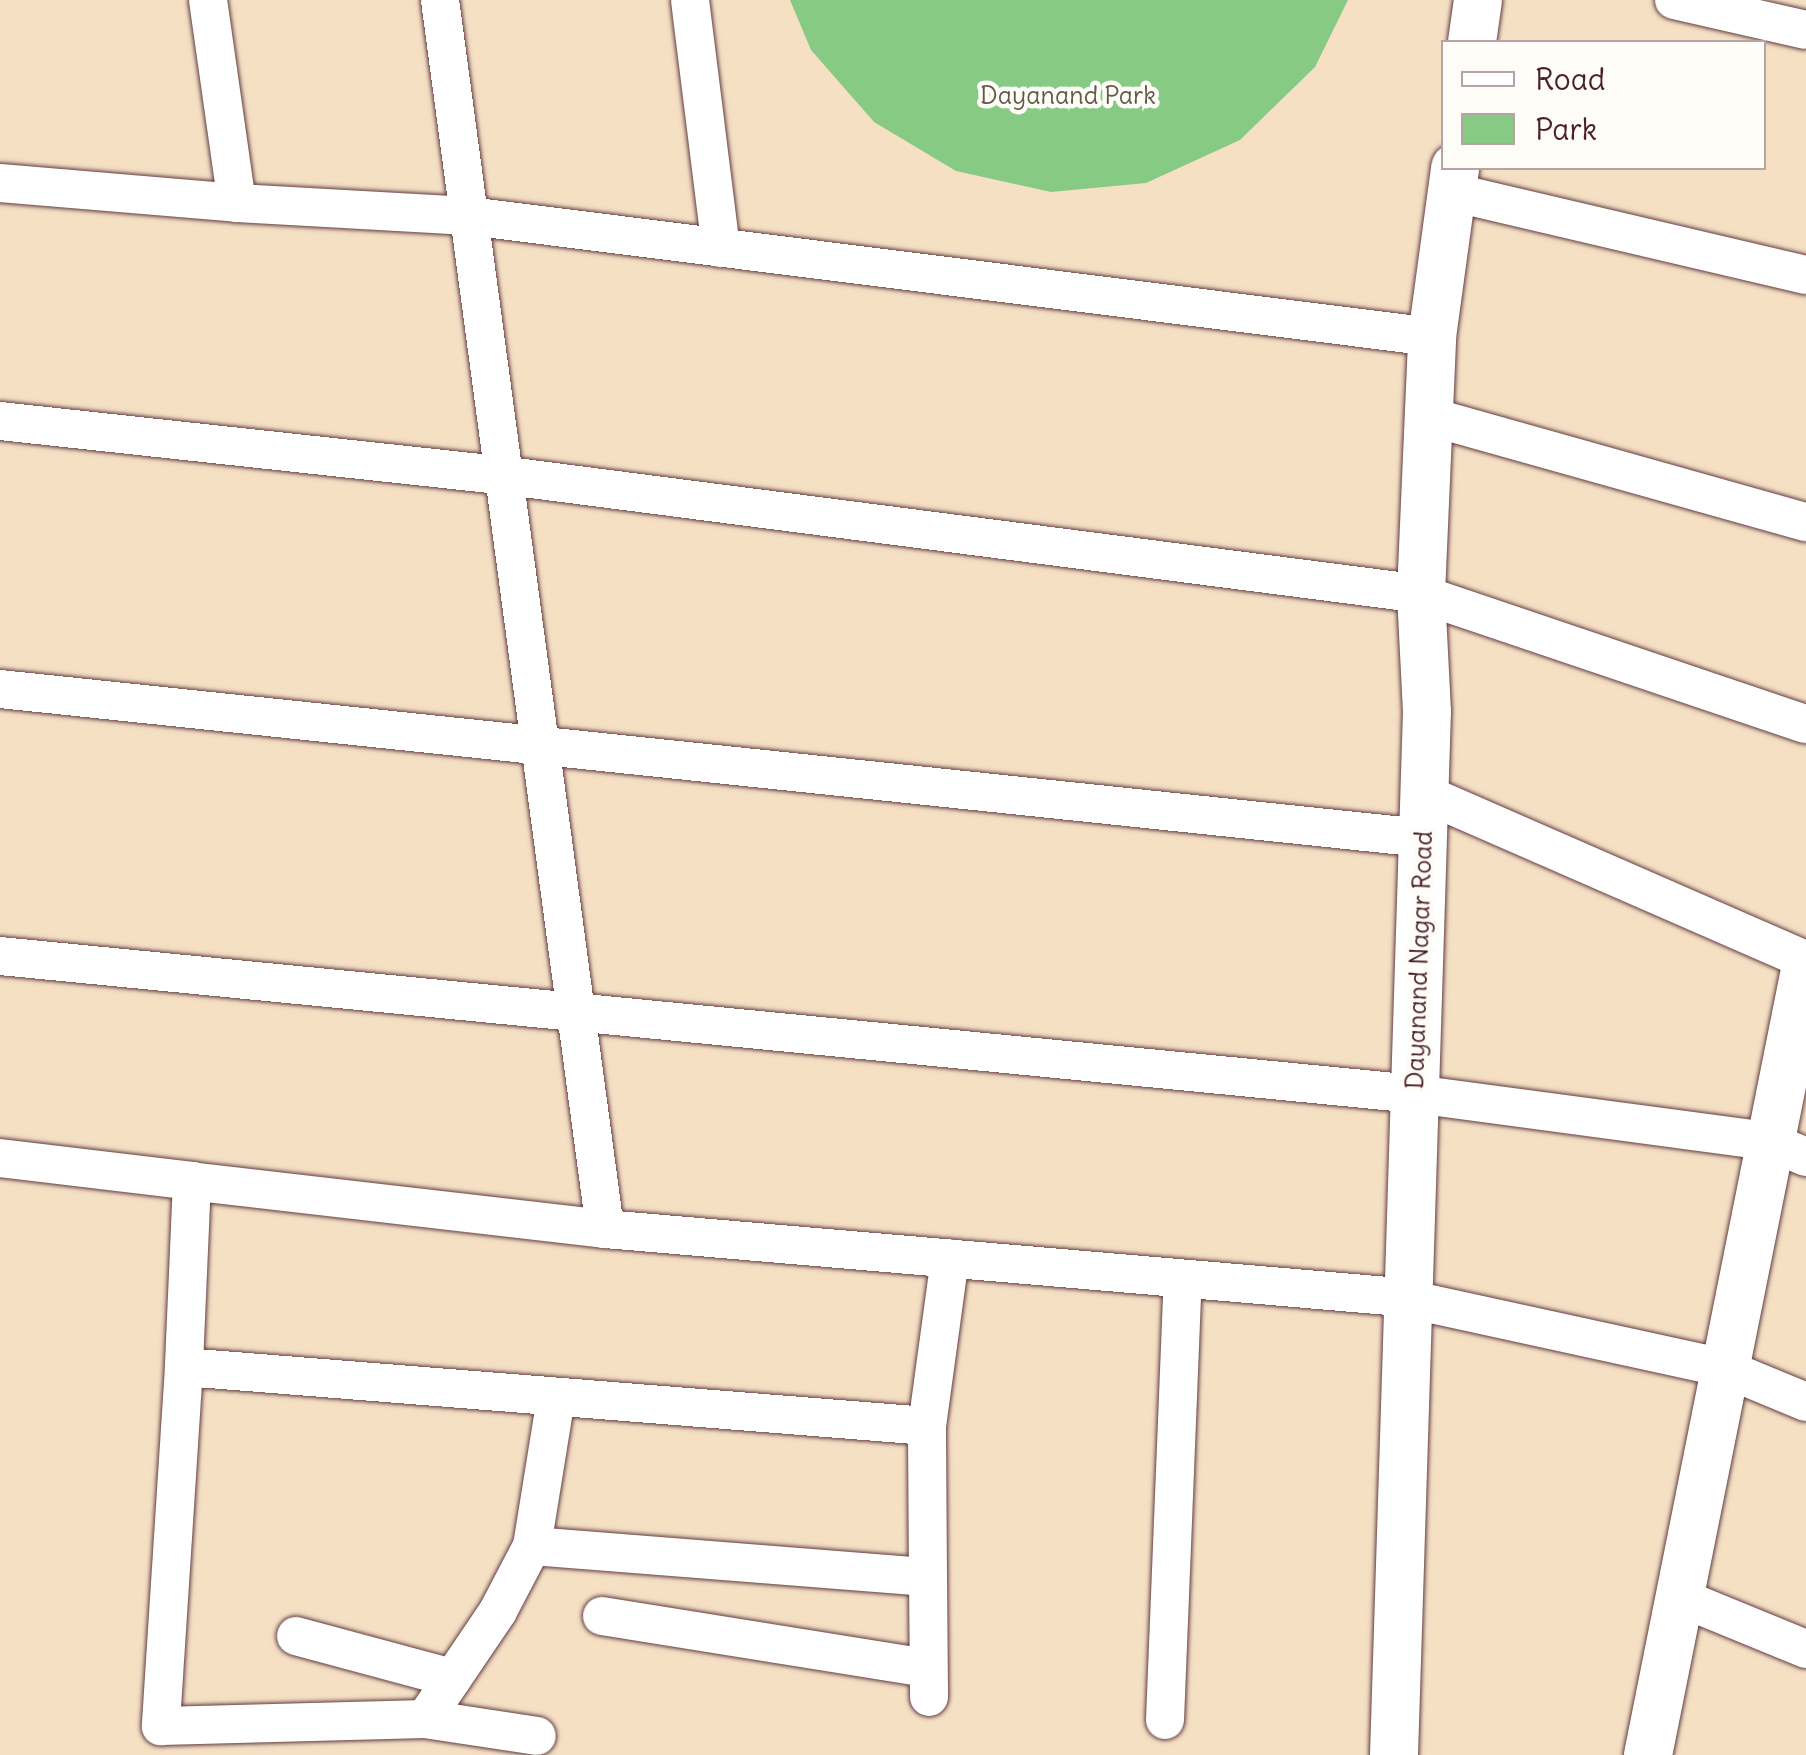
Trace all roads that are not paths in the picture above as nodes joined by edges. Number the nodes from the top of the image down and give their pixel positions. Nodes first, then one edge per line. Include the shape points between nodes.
1 (208, 0) edge
2 (440, 0) edge
3 (690, 0) edge
4 (1478, 0) edge
5 (1674, 0) edge
6 (1806, 30) edge
7 (1472, 40) edge
8 (1453, 180) edge
9 (0, 183) edge
10 (237, 202) junction
11 (469, 216) junction
12 (721, 248) junction
13 (1806, 275) edge
14 (1432, 337) junction
15 (1428, 416) junction
16 (0, 421) edge
17 (508, 476) junction
18 (1806, 522) edge
19 (1421, 594) junction
20 (0, 688) edge
21 (1806, 724) edge
22 (542, 744) junction
23 (1423, 816) junction
24 (0, 956) edge
25 (1806, 962) edge
26 (576, 1013) junction
27 (1415, 1094) junction
28 (1787, 1149) edge
29 (0, 1158) edge
30 (192, 1181) junction
31 (604, 1229) junction
32 (950, 1259) junction
33 (1183, 1280) junction
34 (1409, 1300) junction
35 (184, 1367) junction
36 (1724, 1368) junction
37 (556, 1397) junction
38 (1806, 1402) edge
39 (927, 1426) junction
40 (532, 1546) junction
41 (928, 1576) junction
42 (1679, 1597) junction
43 (602, 1616) dead end
44 (296, 1636) dead end
45 (1806, 1649) edge
46 (452, 1678) junction
47 (424, 1719) junction
48 (1165, 1720) dead end
49 (537, 1736) dead end
50 (161, 1740) edge
51 (1394, 1755) edge
52 (1648, 1755) edge

1 - 10 street
2 - 11 street
3 - 12 street
4 - 7 street
5 - 6 street
8 - 13 street
8 - 14 street, Dayanand Nagar Road
9 - 10 street
10 - 11 street
11 - 12 street
11 - 17 street
12 - 14 street
14 - 15 street, Dayanand Nagar Road
15 - 18 street
15 - 19 street, Dayanand Nagar Road
16 - 17 street
17 - 19 street
17 - 22 street
19 - 21 street
19 - 23 street, Dayanand Nagar Road
20 - 22 street
22 - 23 street
22 - 26 street
23 - 25 street
23 - 27 street, Dayanand Nagar Road
24 - 26 street
25 - 28 street
26 - 27 street
26 - 31 street
27 - 28 street
27 - 34 street, Dayanand Nagar Road
28 - 36 street
29 - 30 street
30 - 31 street
30 - 35 street
31 - 32 street
32 - 33 street
32 - 39 street
33 - 34 street
33 - 48 street
34 - 36 street
34 - 51 street, Dayanand Nagar Road
35 - 37 street
35 - 50 street
36 - 38 street
36 - 42 street
37 - 39 street
37 - 40 street
39 - 41 street
40 - 41 street
40 - 46 street
41 - 43 street via 928,1683
42 - 45 street
42 - 52 street
44 - 46 street
46 - 47 street
47 - 49 street
47 - 50 street

